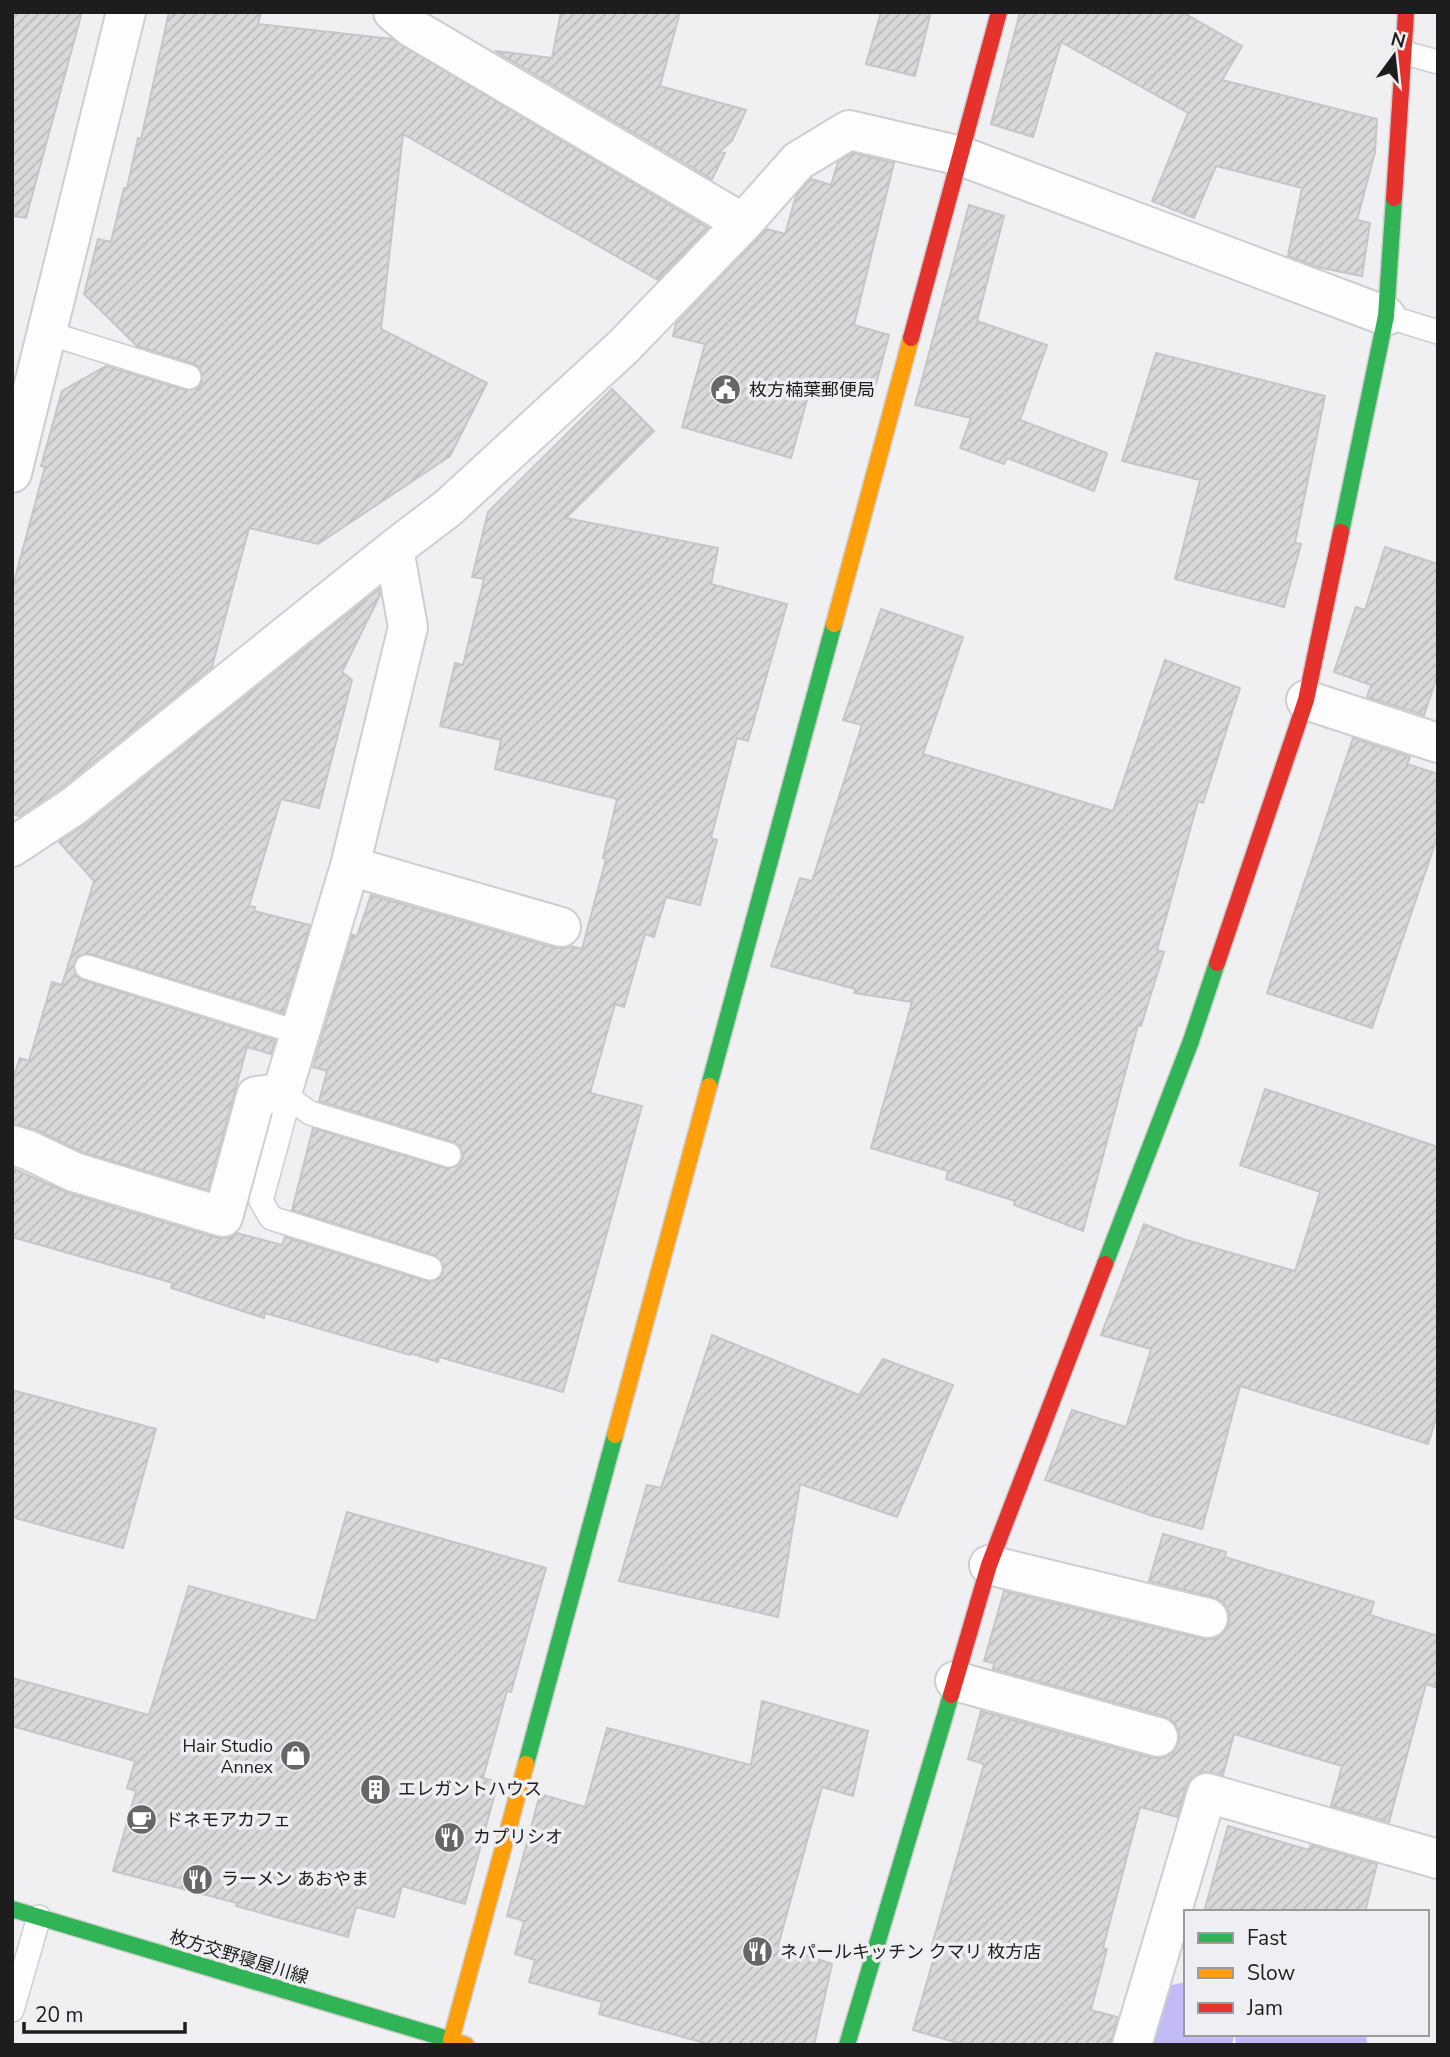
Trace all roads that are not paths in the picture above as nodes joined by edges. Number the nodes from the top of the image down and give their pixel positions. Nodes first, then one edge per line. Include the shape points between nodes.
1 (126, 12) edge
2 (393, 12) edge
3 (999, 12) edge
4 (1406, 12) edge
5 (1405, 53) junction
6 (1438, 62) edge
7 (961, 156) junction
8 (743, 223) junction
9 (1386, 316) junction
10 (1438, 332) edge
11 (48, 333) junction
12 (189, 377) dead end
13 (12, 472) edge
14 (394, 549) junction
15 (1306, 700) junction
16 (1438, 743) edge
17 (12, 847) edge
18 (350, 866) junction
19 (561, 927) dead end
20 (87, 967) dead end
21 (300, 1033) junction
22 (285, 1096) junction
23 (12, 1145) edge
24 (449, 1155) dead end
25 (430, 1268) dead end
26 (989, 1565) junction
27 (1208, 1618) dead end
28 (955, 1681) junction
29 (1157, 1737) dead end
30 (1438, 1858) edge
31 (12, 1909) edge
32 (39, 1917) junction
33 (12, 2010) edge
34 (456, 2043) edge
35 (847, 2045) edge
36 (1132, 2045) edge

1 - 11 street
2 - 8 street via 411,27
3 - 7 street
4 - 5 street
5 - 6 lane
5 - 9 street
7 - 8 street via 849,130 798,161
7 - 9 street
7 - 34 street
8 - 14 street via 622,348 448,508
9 - 10 lane
9 - 15 street
11 - 12 lane
11 - 13 street
14 - 17 street via 74,806
14 - 18 street via 408,627
15 - 16 street
15 - 26 street via 1191,1041
18 - 19 street
18 - 21 street
20 - 21 lane
21 - 22 street
22 - 23 street via 256,1096 223,1217 74,1172
22 - 24 lane via 310,1113
22 - 25 lane via 261,1201 271,1218
26 - 27 street
26 - 28 street
28 - 29 street
28 - 35 street
30 - 36 street via 1207,1793
31 - 32 street, 枚方交野寝屋川線
32 - 33 lane
32 - 34 street, 枚方交野寝屋川線

